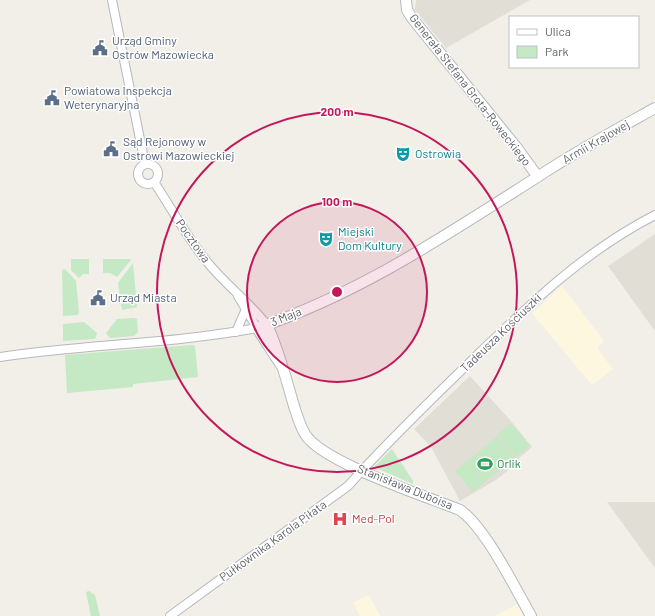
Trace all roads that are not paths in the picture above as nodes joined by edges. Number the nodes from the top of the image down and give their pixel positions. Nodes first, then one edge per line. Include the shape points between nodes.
1 (112, 0) edge
2 (406, 1) edge
3 (655, 108) edge
4 (145, 164) junction
5 (538, 176) junction
6 (154, 182) junction
7 (655, 215) edge
8 (238, 296) junction
9 (246, 309) junction
10 (267, 325) junction
11 (257, 328) junction
12 (236, 332) junction
13 (0, 357) edge
14 (281, 365) junction
15 (361, 470) junction
16 (170, 616) edge
17 (531, 616) edge

1 - 4 street
2 - 5 main road, Generała Stefana Grota-Roweckiego via 407,10 412,18
3 - 5 main road, Armii Krajowej
4 - 6 street via 152,164 157,169 158,176
4 - 6 street via 139,169 139,179 145,184
5 - 10 main road, 3 Maja via 378,276
6 - 8 street, Pocztowa via 194,246
7 - 15 street, Tadeusza Kościuszki via 592,252 550,286
8 - 9 street, Pocztowa
8 - 10 street, Pocztowa via 258,313
9 - 11 street, Pocztowa
9 - 12 street
10 - 11 main road, 3 Maja
10 - 14 main road, Stanisława Duboisa
11 - 12 street, 3 Maja
11 - 14 main road, Stanisława Duboisa
12 - 13 street, 3 Maja via 53,349
14 - 15 main road, Stanisława Duboisa via 300,424 309,440 322,450
15 - 16 street, Pułkownika Karola Piłata via 348,486
15 - 17 main road, Stanisława Duboisa via 466,514 478,528

